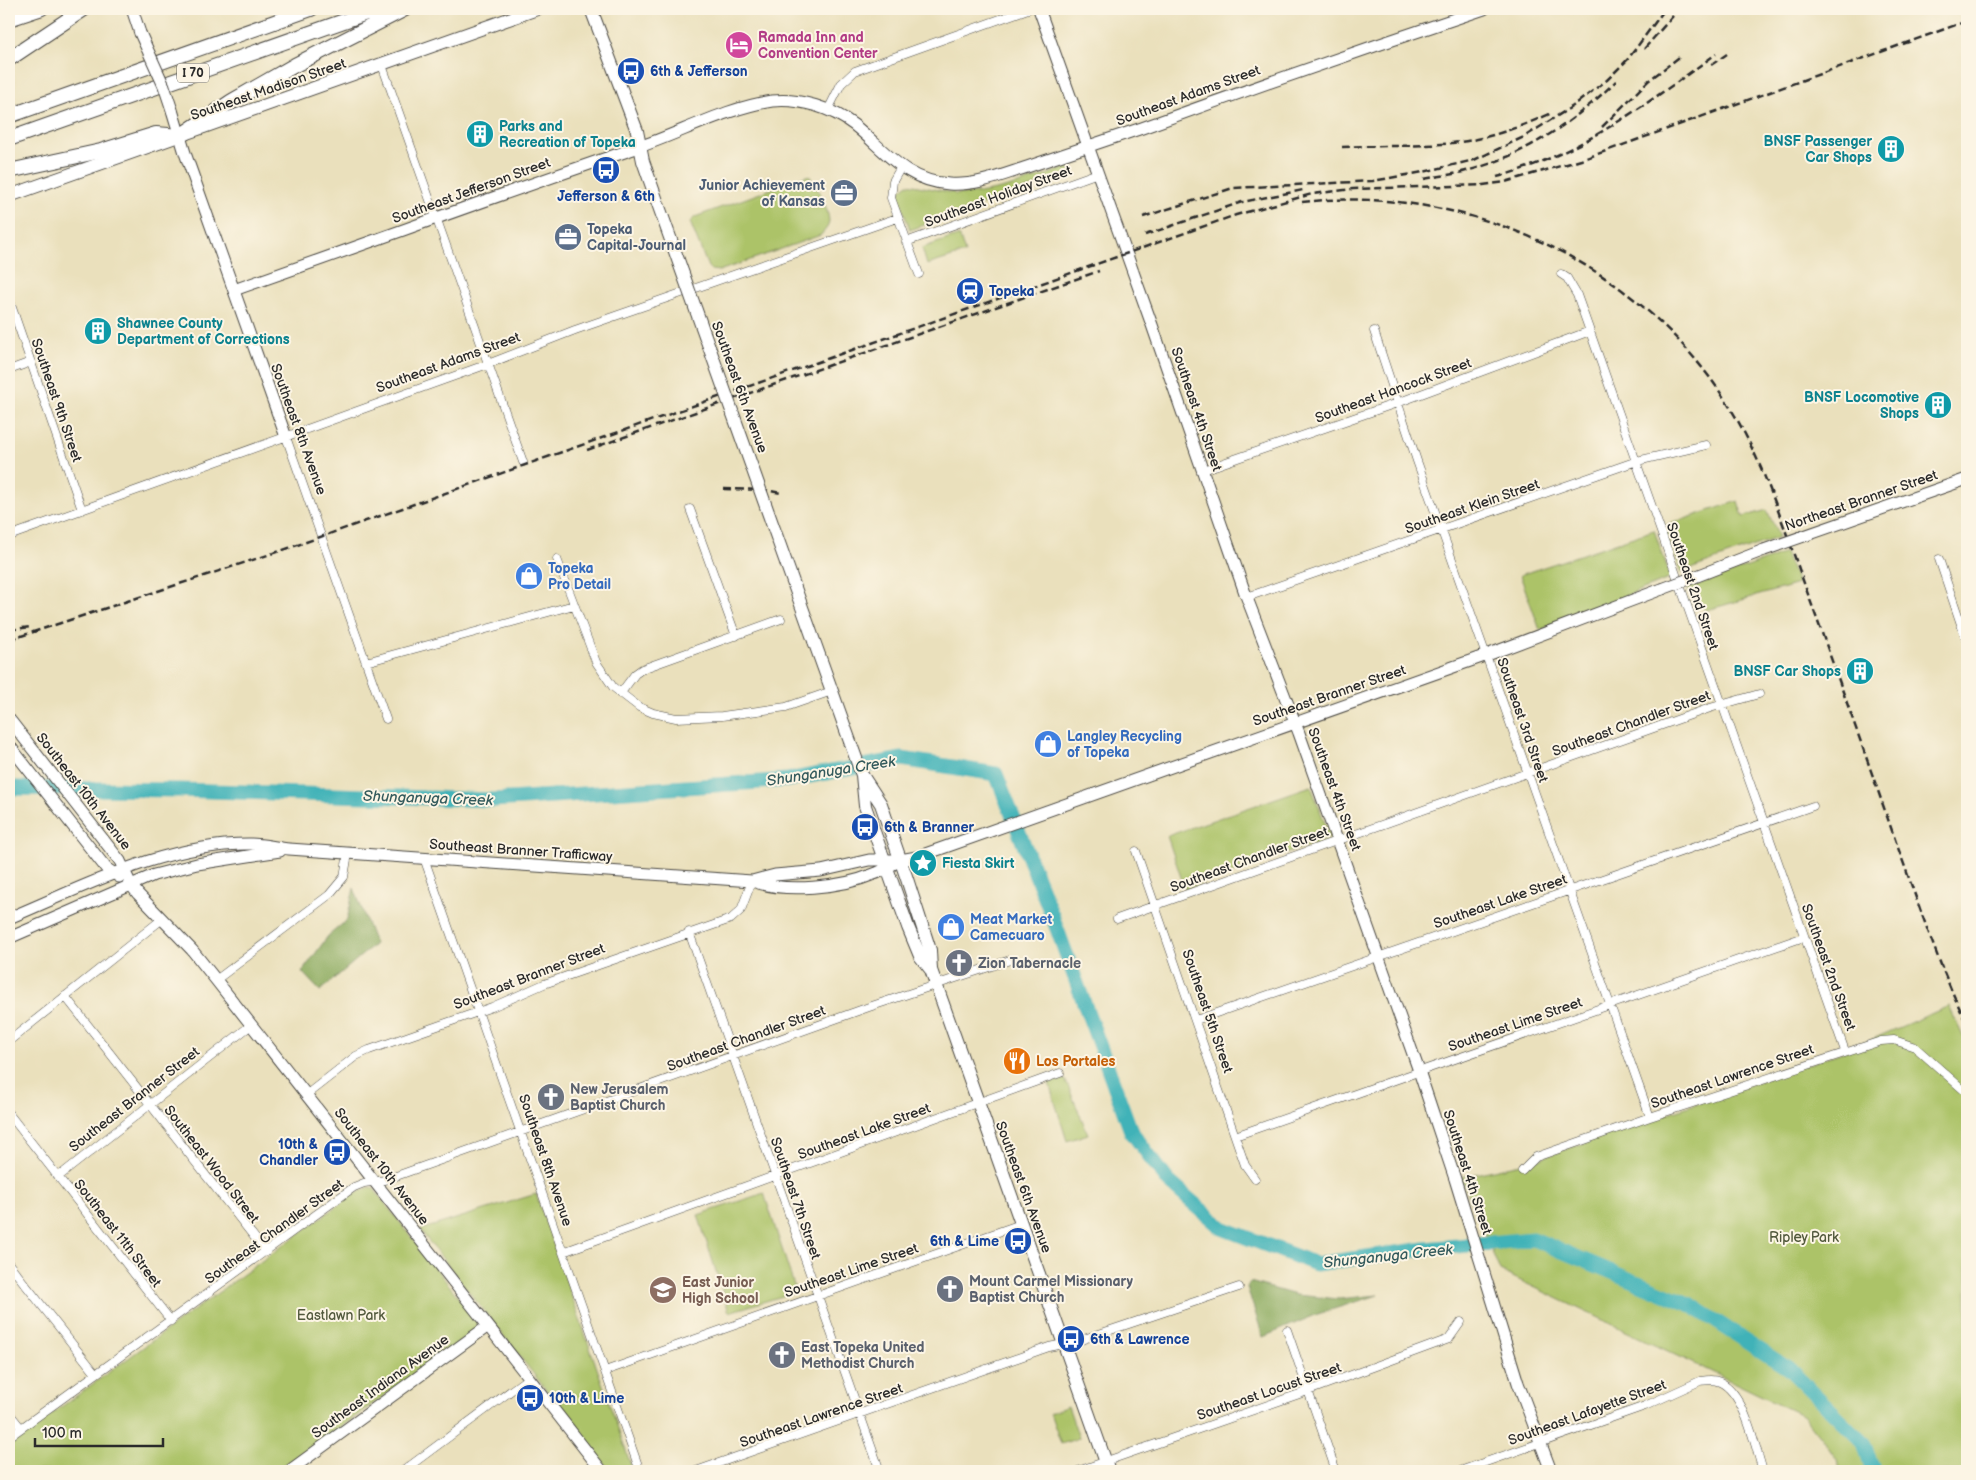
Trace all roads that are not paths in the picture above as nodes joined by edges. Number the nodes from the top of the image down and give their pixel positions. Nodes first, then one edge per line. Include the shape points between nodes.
1 (42, 9) edge
2 (84, 9) edge
3 (132, 9) edge
4 (311, 9) edge
5 (378, 9) edge
6 (405, 9) edge
7 (537, 9) edge
8 (591, 9) edge
9 (1028, 9) edge
10 (1039, 9) edge
11 (1484, 9) edge
12 (9, 20) edge
13 (9, 59) edge
14 (382, 65) junction
15 (828, 110) junction
16 (9, 116) edge
17 (180, 136) junction
18 (9, 139) edge
19 (640, 147) junction
20 (1088, 147) junction
21 (901, 167) junction
22 (9, 171) edge
23 (1098, 173) junction
24 (9, 196) edge
25 (437, 218) junction
26 (897, 218) junction
27 (906, 242) junction
28 (919, 274) dead end
29 (1561, 274) dead end
30 (234, 290) junction
31 (9, 299) edge
32 (1374, 331) dead end
33 (1590, 331) junction
34 (31, 362) junction
35 (488, 364) junction
36 (9, 370) edge
37 (1397, 403) junction
38 (286, 438) junction
39 (1706, 445) dead end
40 (523, 462) dead end
41 (1637, 462) junction
42 (1203, 470) junction
43 (1967, 479) edge
44 (690, 509) dead end
45 (82, 510) junction
46 (1442, 529) junction
47 (9, 536) edge
48 (1764, 550) joint
49 (557, 559) dead end
50 (1938, 559) dead end
51 (1247, 597) junction
52 (574, 605) junction
53 (781, 619) dead end
54 (1964, 620) edge
55 (736, 636) junction
56 (1967, 642) edge
57 (1487, 655) junction
58 (366, 662) junction
59 (832, 691) junction
60 (620, 694) junction
61 (1759, 694) dead end
62 (1722, 704) junction
63 (9, 719) edge
64 (386, 719) dead end
65 (1295, 723) junction
66 (9, 745) edge
67 (1528, 773) junction
68 (862, 775) junction
69 (1813, 806) dead end
70 (1764, 823) junction
71 (1338, 840) junction
72 (289, 849) junction
73 (1136, 850) dead end
74 (348, 853) junction
75 (424, 858) junction
76 (900, 860) junction
77 (885, 864) junction
78 (120, 872) junction
79 (752, 881) junction
80 (131, 885) junction
81 (1570, 890) junction
82 (1155, 905) junction
83 (9, 918) edge
84 (1117, 919) dead end
85 (162, 920) junction
86 (689, 932) junction
87 (1804, 937) junction
88 (9, 938) edge
89 (1378, 956) junction
90 (1010, 960) dead end
91 (931, 970) junction
92 (216, 980) junction
93 (936, 985) junction
94 (65, 996) junction
95 (1610, 1004) junction
96 (478, 1012) junction
97 (1196, 1020) junction
98 (251, 1025) junction
99 (9, 1041) edge
100 (1845, 1051) junction
101 (733, 1056) junction
102 (1419, 1071) junction
103 (1060, 1073) dead end
104 (1967, 1093) edge
105 (306, 1095) junction
106 (978, 1102) junction
107 (150, 1105) junction
108 (9, 1114) edge
109 (1650, 1117) junction
110 (520, 1132) junction
111 (1235, 1136) junction
112 (1522, 1171) dead end
113 (776, 1176) junction
114 (58, 1177) junction
115 (1255, 1179) dead end
116 (374, 1181) junction
117 (1021, 1224) junction
118 (266, 1252) junction
119 (563, 1252) junction
120 (9, 1264) edge
121 (1239, 1287) dead end
122 (818, 1295) junction
123 (171, 1321) junction
124 (1461, 1322) dead end
125 (488, 1326) junction
126 (1286, 1330) dead end
127 (1064, 1344) junction
128 (605, 1371) junction
129 (96, 1374) junction
130 (528, 1378) junction
131 (1308, 1391) junction
132 (9, 1413) edge
133 (860, 1415) junction
134 (21, 1428) junction
135 (9, 1437) edge
136 (1540, 1443) junction
137 (1107, 1466) edge
138 (289, 1471) edge
139 (403, 1471) edge
140 (602, 1471) edge
141 (640, 1471) edge
142 (696, 1471) edge
143 (880, 1471) edge
144 (1078, 1471) edge
145 (1336, 1471) edge
146 (1460, 1471) edge
147 (1551, 1471) edge
148 (1763, 1471) edge

1 - 12 main road
2 - 13 highway
3 - 17 main road, Southeast 8th Avenue, bridge
4 - 16 highway, I 70
5 - 18 highway, I 70
6 - 17 highway via 232,101
7 - 14 main road, Southeast Madison Street
8 - 19 main road, Southeast 6th Avenue via 637,131
9 - 15 street via 854,72 841,84
10 - 20 main road, Southeast 4th Street
11 - 20 main road, Southeast Adams Street
14 - 17 main road, Southeast Madison Street
14 - 25 street
15 - 19 main road, Southeast Jefferson Street via 807,103 776,101 736,110
15 - 21 main road via 854,125
17 - 22 highway via 156,134 101,152
17 - 24 main road, Southeast Madison Street
17 - 30 main road, Southeast 8th Avenue
19 - 25 main road, Southeast Jefferson Street
19 - 59 main road, Southeast 6th Avenue, bridge
20 - 21 main road, Southeast Adams Street via 980,182 938,182
20 - 23 main road, Southeast 4th Street
21 - 26 street via 891,190
23 - 27 street, Southeast Holiday Street
23 - 42 main road, Southeast 4th Street
25 - 30 main road, Southeast Jefferson Street
25 - 35 street
26 - 27 street
26 - 35 street, Southeast Adams Street via 574,330
27 - 28 street
29 - 33 street, Southeast 2nd Street via 1577,295
30 - 38 main road, Southeast 8th Avenue
31 - 34 street, Southeast 9th Street
32 - 37 street, Southeast 3rd Street
33 - 37 street, Southeast Hancock Street
33 - 41 street, Southeast 2nd Street
34 - 36 street
34 - 45 street, Southeast 9th Street
35 - 38 street, Southeast Adams Street
35 - 40 street
37 - 42 street, Southeast Hancock Street
37 - 46 street, Southeast 3rd Street
38 - 45 street, Southeast Adams Street
38 - 58 street, Southeast 8th Avenue
39 - 41 street, Southeast Klein Street
41 - 46 street, Southeast Klein Street
41 - 62 street, Southeast 2nd Street
42 - 51 main road, Southeast 4th Street
43 - 48 main road, Northeast Branner Street, bridge
44 - 55 street
45 - 47 street, Southeast Adams Street
46 - 51 street, Southeast Klein Street
46 - 57 street, Southeast 3rd Street
48 - 57 main road, Southeast Branner Street, bridge
49 - 52 street
50 - 54 street
51 - 65 main road, Southeast 4th Street
52 - 58 street
52 - 60 street via 596,662
53 - 55 street
54 - 56 street
55 - 60 street via 642,670
57 - 65 main road, Southeast Branner Street
57 - 67 street, Southeast 3rd Street
58 - 64 street, Southeast 8th Avenue
59 - 60 street via 786,706 722,716 676,718 653,713
59 - 68 main road, Southeast 6th Avenue
61 - 62 street, Southeast Chandler Street
62 - 67 street, Southeast Chandler Street
62 - 70 street, Southeast 2nd Street
63 - 78 main road, Southeast 10th Avenue via 120,861
65 - 71 main road, Southeast 4th Street
65 - 76 main road, Southeast Branner Street
66 - 78 main road, Southeast 10th Avenue via 106,868
67 - 71 street, Southeast Chandler Street
67 - 81 street, Southeast 3rd Street
68 - 76 main road, Southeast 6th Avenue via 881,804
68 - 77 main road, Southeast 6th Avenue via 865,806
69 - 70 street, Southeast Lake Street
70 - 81 street, Southeast Lake Street
70 - 87 street, Southeast 2nd Street
71 - 82 street, Southeast Chandler Street
71 - 89 main road, Southeast 4th Street
72 - 74 main road, Southeast Branner Trafficway
72 - 78 main road, Southeast Branner Trafficway via 252,844 206,847 146,861
72 - 80 main road, Southeast Branner Trafficway via 197,864 154,875
73 - 82 street, Southeast 5th Street
74 - 75 main road, Southeast Branner Trafficway
74 - 92 street via 344,877 329,895
75 - 79 main road, Southeast Branner Trafficway
75 - 96 street, Southeast 8th Avenue
76 - 77 main road, Southeast Branner Street
76 - 91 main road, Southeast 6th Avenue via 928,942
77 - 79 main road, Southeast Branner Street via 869,860
77 - 91 main road, Southeast 6th Avenue via 920,956
78 - 80 main road, Southeast 10th Avenue
78 - 83 main road, Southeast Branner Trafficway
79 - 86 street, Southeast Branner Street via 741,910 714,926
80 - 85 main road, Southeast 10th Avenue
80 - 88 main road, Southeast Branner Trafficway
81 - 89 street, Southeast Lake Street
81 - 95 street, Southeast 3rd Street
82 - 84 street, Southeast Chandler Street
82 - 97 street, Southeast 5th Street
85 - 92 main road, Southeast 10th Avenue
85 - 94 street
86 - 96 street, Southeast Branner Street via 544,984
86 - 101 street, Southeast 7th Street
87 - 95 street, Southeast Lime Street
87 - 100 street, Southeast 2nd Street
89 - 97 street, Southeast Lake Street
89 - 102 main road, Southeast 4th Street
90 - 93 street, Southeast Chandler Street
91 - 93 main road, Southeast 6th Avenue
92 - 98 main road, Southeast 10th Avenue
93 - 101 street, Southeast Chandler Street
93 - 106 main road, Southeast 6th Avenue
94 - 99 street
94 - 107 street, Southeast Wood Street
95 - 102 street, Southeast Lime Street
95 - 109 street, Southeast 3rd Street
96 - 105 street, Southeast Branner Street via 356,1056
96 - 110 street, Southeast 8th Avenue
97 - 111 street, Southeast 5th Street
98 - 105 main road, Southeast 10th Avenue
98 - 107 street, Southeast Branner Street
100 - 104 street, Southeast Lawrence Street via 1881,1041 1904,1042 1920,1050
100 - 109 street, Southeast Lawrence Street
101 - 110 street, Southeast Chandler Street
101 - 113 street, Southeast 7th Street
102 - 111 street, Southeast Lime Street
102 - 136 main road, Southeast 4th Street
103 - 106 street, Southeast Lake Street
105 - 116 main road, Southeast 10th Avenue
106 - 113 street, Southeast Lake Street
106 - 117 main road, Southeast 6th Avenue
107 - 114 street, Southeast Branner Street
107 - 118 street, Southeast Wood Street
108 - 114 street, Southeast 11th Street
109 - 112 street, Southeast Lawrence Street via 1536,1157
110 - 116 street, Southeast Chandler Street via 385,1180
110 - 119 street, Southeast 8th Avenue
111 - 115 street, Southeast 5th Street via 1245,1164
113 - 119 street, Southeast Lake Street
113 - 122 street, Southeast 7th Street
114 - 123 street, Southeast 11th Street
116 - 118 street, Southeast Chandler Street via 354,1188
116 - 125 main road, Southeast 10th Avenue
117 - 122 street, Southeast Lime Street
117 - 127 main road, Southeast 6th Avenue
118 - 123 street, Southeast Chandler Street
119 - 128 street, Southeast 8th Avenue
120 - 129 street
121 - 127 street, Southeast Lawrence Street
122 - 128 street, Southeast Lime Street
122 - 133 street, Southeast 7th Street
123 - 129 street, Southeast Chandler Street
124 - 131 street, Southeast Locust Street via 1449,1339
125 - 130 main road, Southeast 10th Avenue
125 - 138 main road, Southeast Indiana Avenue
126 - 131 street
127 - 133 street, Southeast Lawrence Street
127 - 137 main road, Southeast 6th Avenue
128 - 141 street, Southeast 8th Avenue
129 - 134 street, Southeast Chandler Street
130 - 139 street
130 - 140 main road, Southeast 10th Avenue
131 - 137 street, Southeast Locust Street
131 - 145 street
132 - 134 street
133 - 142 street, Southeast Lawrence Street
133 - 143 street, Southeast 7th Street
134 - 135 street, Southeast Chandler Street
136 - 146 street, Southeast Lafayette Street
136 - 147 main road, Southeast 4th Street
136 - 148 street, Southeast Lafayette Street via 1709,1380 1721,1382 1742,1406
137 - 144 street, Southeast Locust Street

